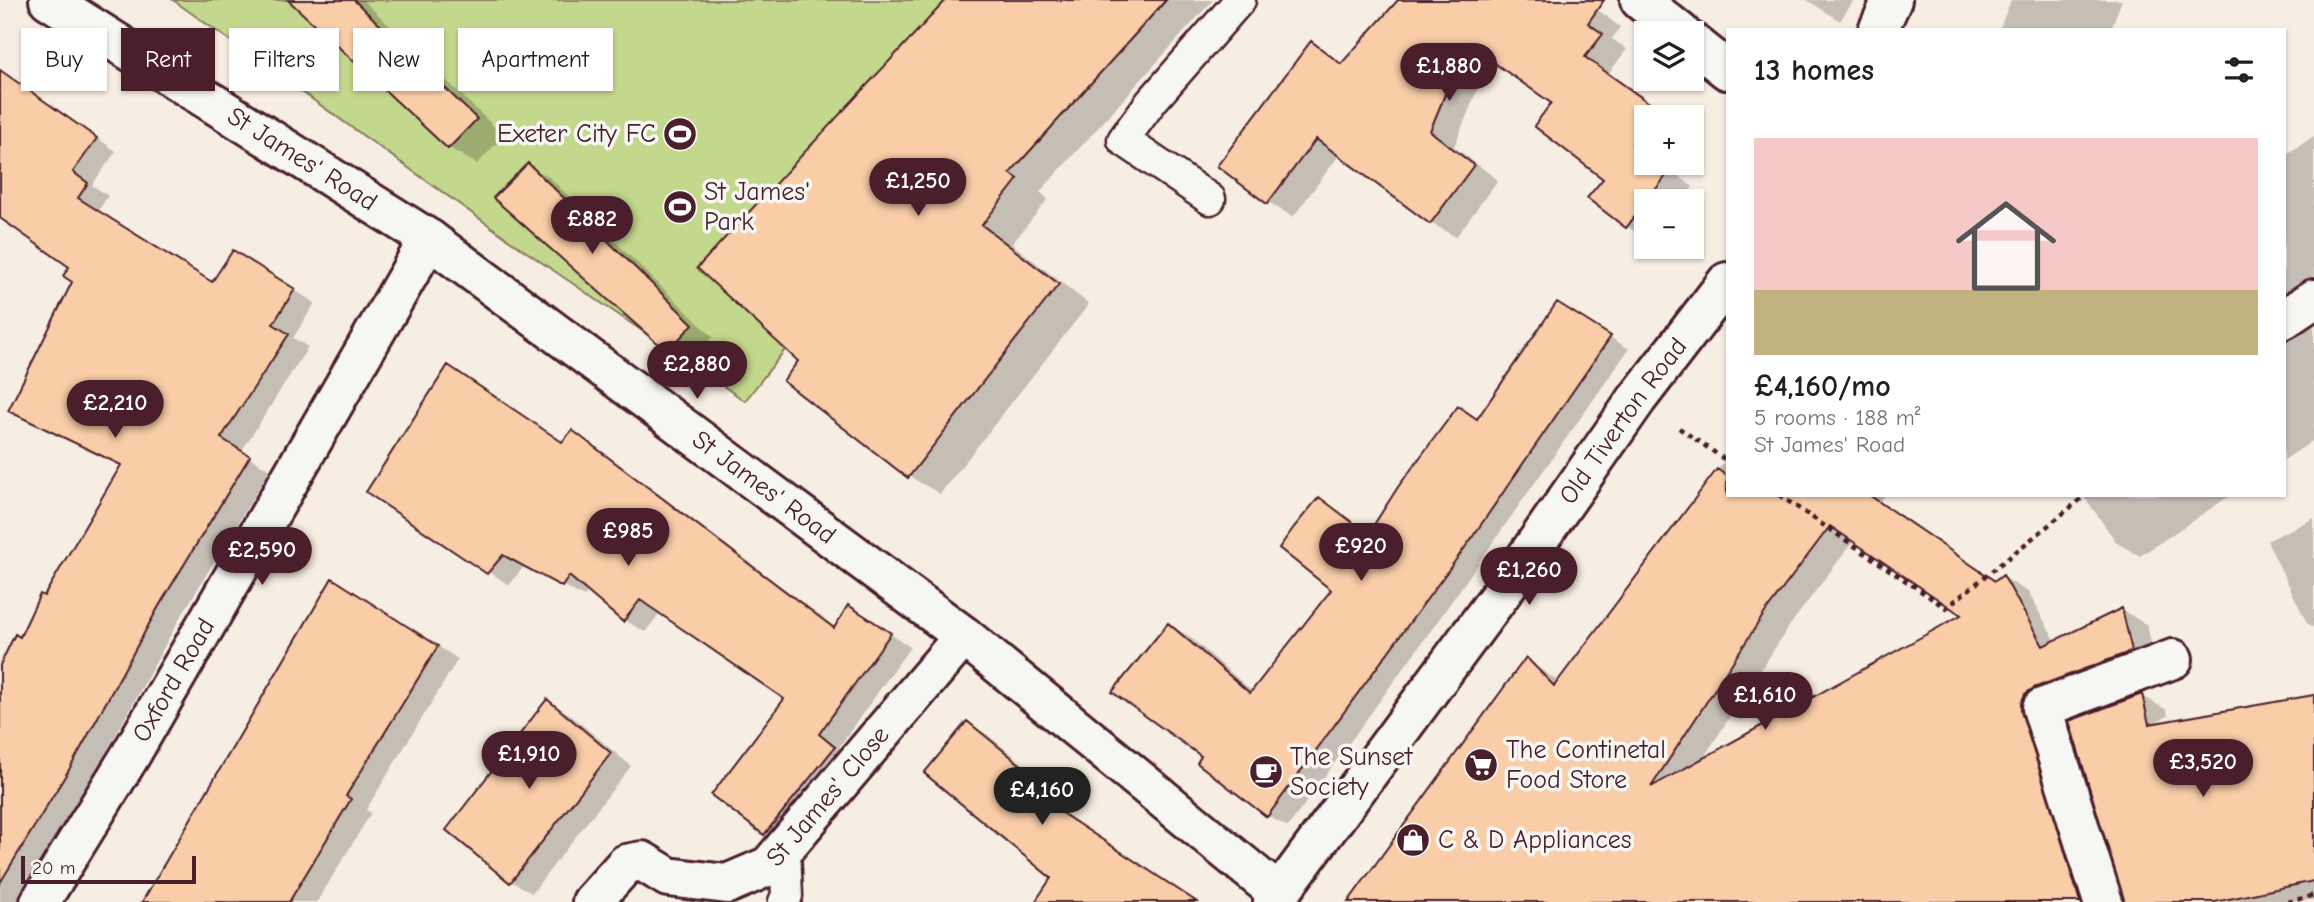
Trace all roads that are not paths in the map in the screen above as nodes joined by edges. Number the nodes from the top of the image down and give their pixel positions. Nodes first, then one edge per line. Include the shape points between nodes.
1 (49, 0) edge
2 (1240, 0) edge
3 (1640, 0) edge
4 (1892, 0) edge
5 (1666, 21) edge
6 (1879, 28) edge
7 (1704, 52) edge
8 (1726, 69) edge
9 (1210, 199) dead end
10 (429, 239) junction
11 (1726, 283) edge
12 (2314, 299) edge
13 (2286, 318) edge
14 (964, 636) junction
15 (2173, 659) dead end
16 (785, 850) junction
17 (1276, 898) edge
18 (40, 902) edge
19 (592, 902) edge
20 (784, 902) edge
21 (2103, 902) edge

1 - 10 street, St James' Road
2 - 9 lane via 1123,140
3 - 5 street
4 - 6 street
7 - 8 street
10 - 14 street, St James' Road
10 - 18 street, Oxford Road via 130,756
11 - 17 street, Old Tiverton Road
12 - 13 street
14 - 16 street, St James' Close
14 - 17 street, St James' Road
15 - 21 street via 2042,708
16 - 19 street, St James' Close via 769,866 727,884 668,877 642,861 626,864
16 - 20 lane

